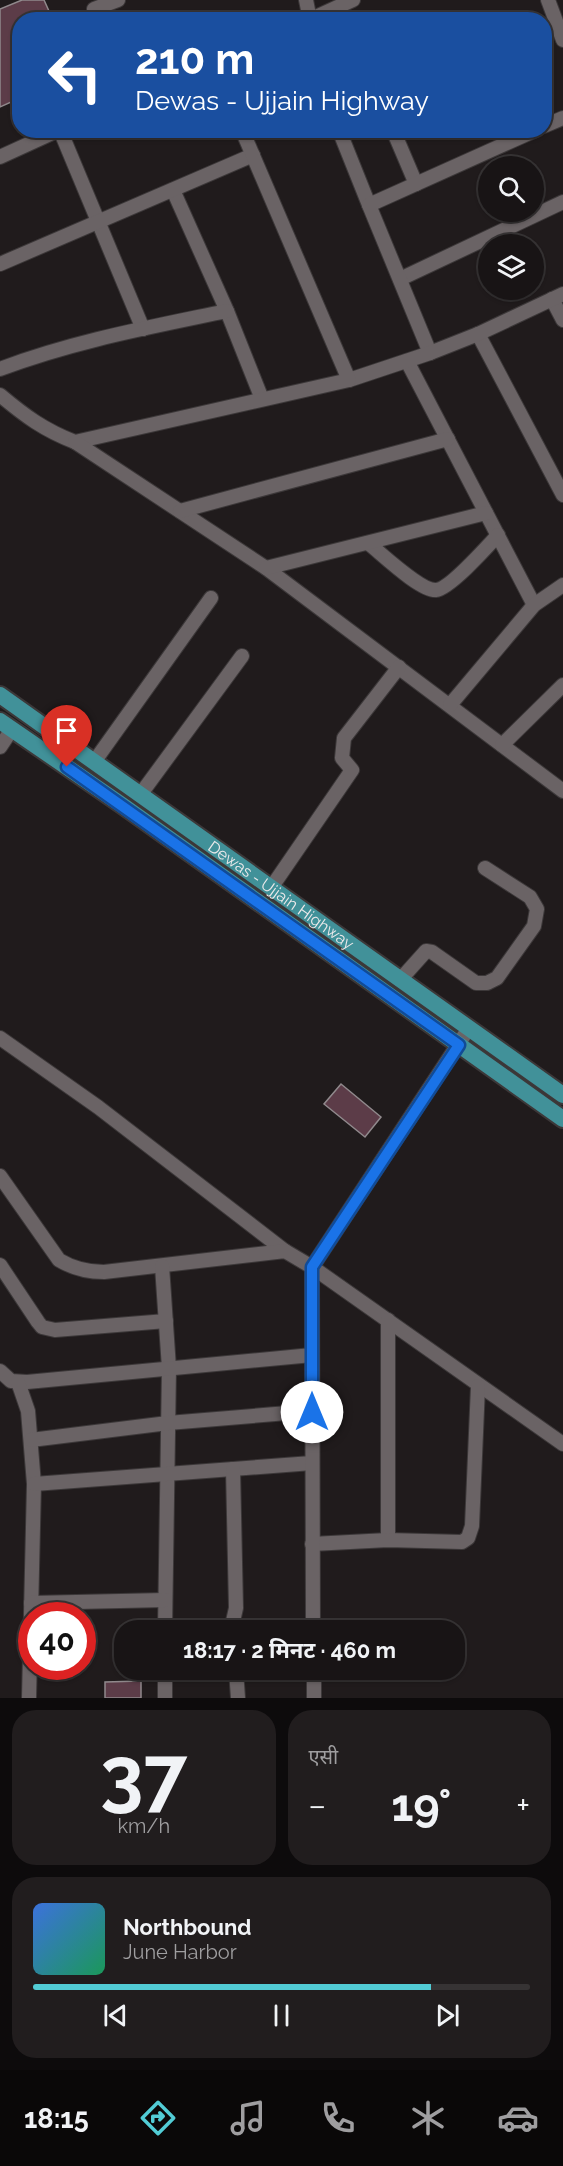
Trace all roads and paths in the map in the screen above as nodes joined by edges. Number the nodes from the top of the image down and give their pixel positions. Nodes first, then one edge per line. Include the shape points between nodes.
1 (118, 0) edge
2 (353, 0) edge
3 (548, 0) edge
4 (94, 9) edge
5 (326, 12) edge
6 (554, 18) edge
7 (563, 40) edge
8 (42, 138) edge
9 (63, 138) edge
10 (246, 138) edge
11 (342, 138) edge
12 (396, 138) edge
13 (518, 138) edge
14 (253, 155) junction
15 (0, 157) edge
16 (416, 184) junction
17 (173, 190) junction
18 (563, 202) edge
19 (369, 205) junction
20 (98, 220) junction
21 (0, 264) edge
22 (400, 279) junction
23 (558, 297) edge
24 (227, 311) junction
25 (563, 320) edge
26 (143, 328) junction
27 (478, 334) junction
28 (430, 353) junction
29 (407, 361) junction
30 (0, 369) edge
31 (349, 380) junction
32 (0, 395) edge
33 (262, 399) junction
34 (448, 439) junction
35 (75, 442) junction
36 (563, 495) edge
37 (180, 511) junction
38 (486, 513) junction
39 (498, 535) junction
40 (368, 543) junction
41 (266, 568) junction
42 (563, 585) edge
43 (211, 598) dead end
44 (534, 605) junction
45 (242, 656) dead end
46 (399, 667) junction
47 (561, 691) edge
48 (0, 695) edge
49 (450, 705) junction
50 (6, 725) edge
51 (502, 745) junction
52 (0, 747) edge
53 (94, 762) junction
54 (563, 791) edge
55 (140, 795) junction
56 (485, 868) dead end
57 (271, 888) junction
58 (400, 980) junction
59 (469, 1028) junction
60 (0, 1038) edge
61 (459, 1045) junction
62 (563, 1095) edge
63 (563, 1119) edge
64 (0, 1176) edge
65 (285, 1251) junction
66 (0, 1265) edge
67 (162, 1266) junction
68 (312, 1267) junction
69 (388, 1320) junction
70 (166, 1321) junction
71 (312, 1355) junction
72 (168, 1368) junction
73 (0, 1371) edge
74 (18, 1382) junction
75 (478, 1386) junction
76 (312, 1412) junction
77 (168, 1423) junction
78 (31, 1440) junction
79 (563, 1444) edge
80 (312, 1463) junction
81 (233, 1469) junction
82 (168, 1474) junction
83 (34, 1484) junction
84 (388, 1540) junction
85 (312, 1544) junction
86 (165, 1600) junction
87 (31, 1602) edge
88 (76, 1602) edge
89 (165, 1620) edge
90 (233, 1620) edge
91 (313, 1620) edge
92 (29, 1680) edge
93 (165, 1680) edge
94 (237, 1680) edge
95 (314, 1680) edge
96 (29, 1698) edge
97 (165, 1698) edge
98 (238, 1698) edge
99 (314, 1698) edge

1 - 4 street
2 - 5 street
3 - 6 street
6 - 7 street
8 - 15 street
9 - 20 street
10 - 14 street
11 - 19 street
12 - 16 street
13 - 16 street
14 - 17 street
14 - 31 street
16 - 19 street
17 - 20 street
17 - 24 street
18 - 22 street
19 - 22 street
20 - 21 street
20 - 26 street
22 - 28 street
23 - 25 street
23 - 27 street
24 - 26 street
24 - 33 street
26 - 30 street via 46,352
27 - 28 street
27 - 36 street
28 - 29 street
29 - 31 street
29 - 34 street
31 - 33 street
32 - 35 street via 30,420
33 - 35 street
34 - 37 street
34 - 38 street
35 - 37 street
37 - 41 street
38 - 39 street
38 - 40 street
39 - 40 street via 447,585 435,590 423,586
39 - 44 street
40 - 41 street
41 - 46 street
42 - 44 street
43 - 53 street
44 - 49 street
45 - 55 street
46 - 49 street
46 - 57 street via 344,738 342,758 352,770
47 - 51 street
48 - 53 main road, Dewas - Ujjain Highway
49 - 51 street
50 - 52 street
50 - 61 main road, Dewas - Ujjain Highway
51 - 54 street
53 - 55 main road, Dewas - Ujjain Highway
55 - 57 main road, Dewas - Ujjain Highway
56 - 58 street via 530,897 537,909 534,926 496,978 487,983 476,982 426,951
57 - 58 main road, Dewas - Ujjain Highway
58 - 59 main road, Dewas - Ujjain Highway
59 - 61 street
59 - 62 main road, Dewas - Ujjain Highway
60 - 65 street via 98,1107
61 - 63 main road, Dewas - Ujjain Highway
61 - 68 street
64 - 67 street via 59,1260 87,1272
65 - 67 street
65 - 68 street
66 - 70 street via 42,1327 70,1329
67 - 70 street
68 - 69 street
68 - 71 street
69 - 75 street
69 - 84 street
70 - 72 street
71 - 72 street
71 - 76 street
72 - 74 street
72 - 77 street
73 - 74 street
74 - 78 street via 28,1411
75 - 79 street
75 - 84 street via 472,1526 468,1538 462,1542
76 - 77 street
76 - 80 street
77 - 78 street
77 - 82 street
78 - 83 street
80 - 81 street
80 - 85 street
81 - 82 street
81 - 90 street
82 - 83 street
82 - 86 street
83 - 87 street
84 - 85 street
85 - 91 street
86 - 88 street
86 - 89 street
92 - 96 street
93 - 97 street
94 - 98 street
95 - 99 street

